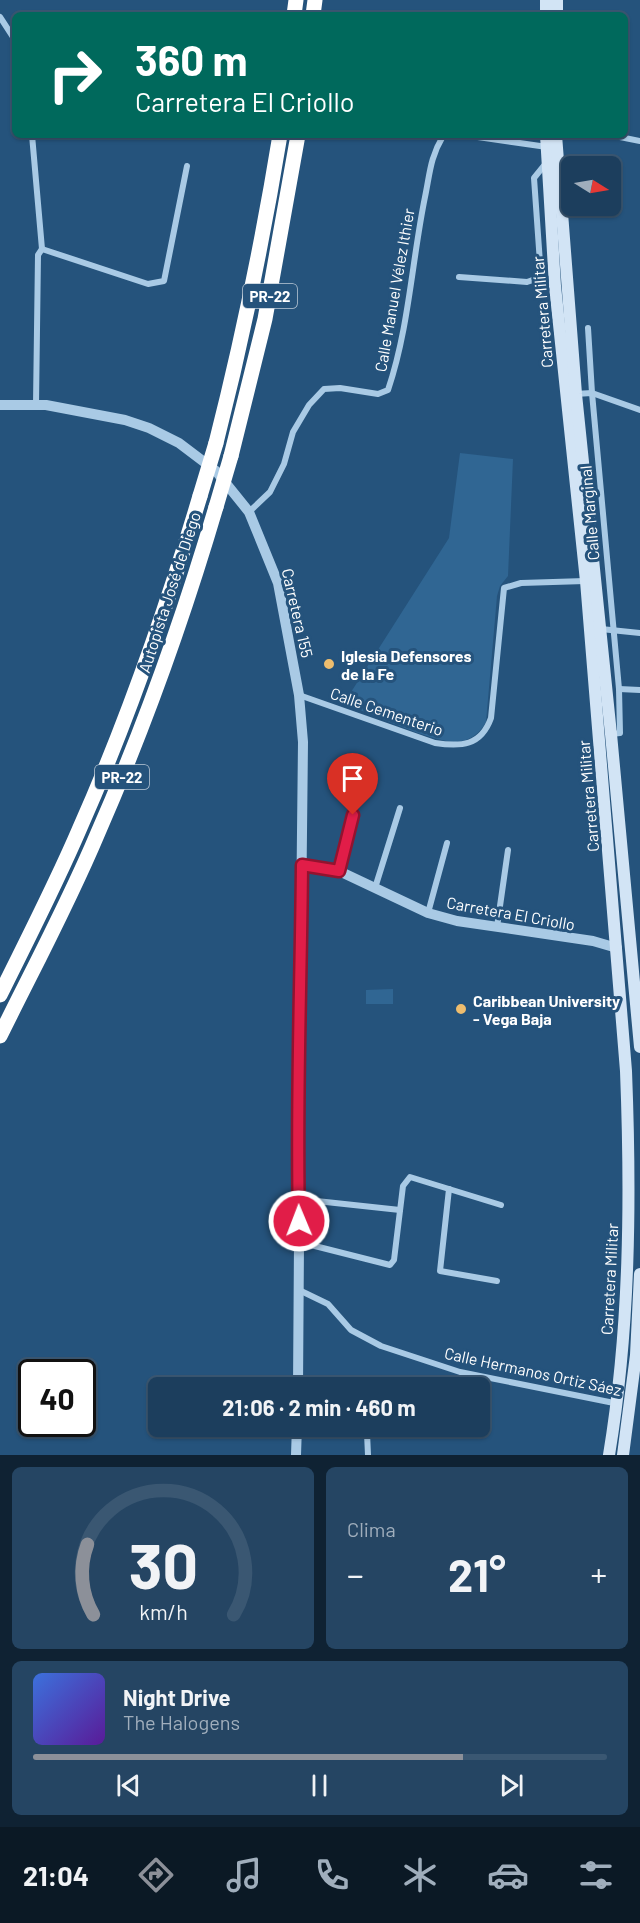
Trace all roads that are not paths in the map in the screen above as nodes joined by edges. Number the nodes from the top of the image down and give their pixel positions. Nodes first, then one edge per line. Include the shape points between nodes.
1 (0, 17) edge
2 (12, 35) edge
3 (32, 138) edge
4 (279, 138) edge
5 (297, 138) edge
6 (442, 138) edge
7 (505, 138) edge
8 (556, 138) edge
9 (625, 138) edge
10 (546, 141) edge
11 (640, 141) edge
12 (547, 162) junction
13 (187, 166) dead end
14 (42, 249) junction
15 (459, 277) dead end
16 (541, 277) junction
17 (555, 286) junction
18 (588, 328) dead end
19 (592, 393) junction
20 (571, 394) junction
21 (36, 404) junction
22 (0, 405) edge
23 (640, 410) edge
24 (249, 512) junction
25 (586, 581) junction
26 (601, 629) junction
27 (614, 631) junction
28 (640, 633) edge
29 (619, 689) junction
30 (640, 690) edge
31 (299, 695) junction
32 (611, 734) junction
33 (358, 796) dead end
34 (400, 808) dead end
35 (447, 843) dead end
36 (508, 850) dead end
37 (302, 865) junction
38 (339, 871) junction
39 (375, 888) junction
40 (428, 913) junction
41 (497, 927) junction
42 (617, 948) junction
43 (635, 949) edge
44 (0, 995) edge
45 (0, 1036) edge
46 (640, 1047) edge
47 (449, 1189) junction
48 (298, 1199) junction
49 (501, 1205) dead end
50 (400, 1210) junction
51 (299, 1242) junction
52 (640, 1274) edge
53 (497, 1281) dead end
54 (299, 1290) junction
55 (298, 1377) edge
56 (616, 1403) junction
57 (635, 1406) edge
58 (297, 1437) edge
59 (367, 1437) edge
60 (296, 1455) edge
61 (368, 1455) edge
62 (609, 1455) edge
63 (623, 1455) edge

1 - 2 street
3 - 14 street
4 - 44 highway, Autopista José de Diego / PR-22, bridge via 251,294 216,443 155,640 79,830
5 - 45 highway, Autopista José de Diego / PR-22, bridge via 265,319 231,456 170,651 131,756 78,879
6 - 24 street, Calle Manuel Vélez Ithier via 433,154 395,370 388,390 378,394 324,389 293,432 284,464 270,492
7 - 10 street
8 - 20 main road, Carretera Militar
9 - 11 street
10 - 12 main road, Carretera Militar
12 - 16 street via 534,178
12 - 17 main road, Carretera Militar
13 - 14 street via 164,281 148,284
14 - 21 street via 38,255
15 - 16 street via 527,282
16 - 17 street
17 - 20 main road, Carretera Militar
18 - 19 street, Calle Marginal
19 - 20 street
19 - 23 street
19 - 27 street, Calle Marginal
20 - 25 main road, Carretera Militar
20 - 26 main road, Carretera Militar
21 - 22 street, Carretera 155
21 - 24 street, Carretera 155 via 125,420 160,433 216,471
24 - 31 street, Carretera 155 via 278,583
25 - 31 street, Calle Cementerio via 521,583 504,588 491,717 487,731 473,741 456,746 435,743
25 - 42 main road, Carretera Militar
26 - 27 street
26 - 32 main road, Carretera Militar
27 - 28 street
27 - 29 street, Calle Marginal
29 - 30 street
29 - 32 street, Calle Marginal via 620,733
31 - 37 street, Carretera 155 via 303,742
32 - 43 main road, Carretera Militar
33 - 38 street
34 - 39 street
35 - 40 street
36 - 41 street
37 - 38 street, Carretera El Criollo
37 - 48 street, Carretera 155
38 - 39 street, Carretera El Criollo
39 - 40 street, Carretera El Criollo
40 - 41 street, Carretera El Criollo
41 - 42 street, Carretera El Criollo
42 - 43 street
42 - 56 main road, Carretera Militar via 629,1163 622,1354
43 - 46 main road, Carretera Militar
47 - 49 street
47 - 50 street via 410,1177 403,1186
47 - 53 street via 440,1270
48 - 50 street
48 - 51 street, Carretera 155
50 - 51 street via 394,1260 390,1265
51 - 54 street, Carretera 155
52 - 57 main road, Carretera Militar
54 - 55 street, Carretera 155
54 - 56 street, Calle Hermanos Ortiz Sáez via 328,1304 351,1330 381,1346 460,1372
56 - 57 street, Calle Hermanos Ortiz Sáez
56 - 62 main road, Carretera Militar
57 - 63 main road, Carretera Militar
58 - 60 street
59 - 61 street

